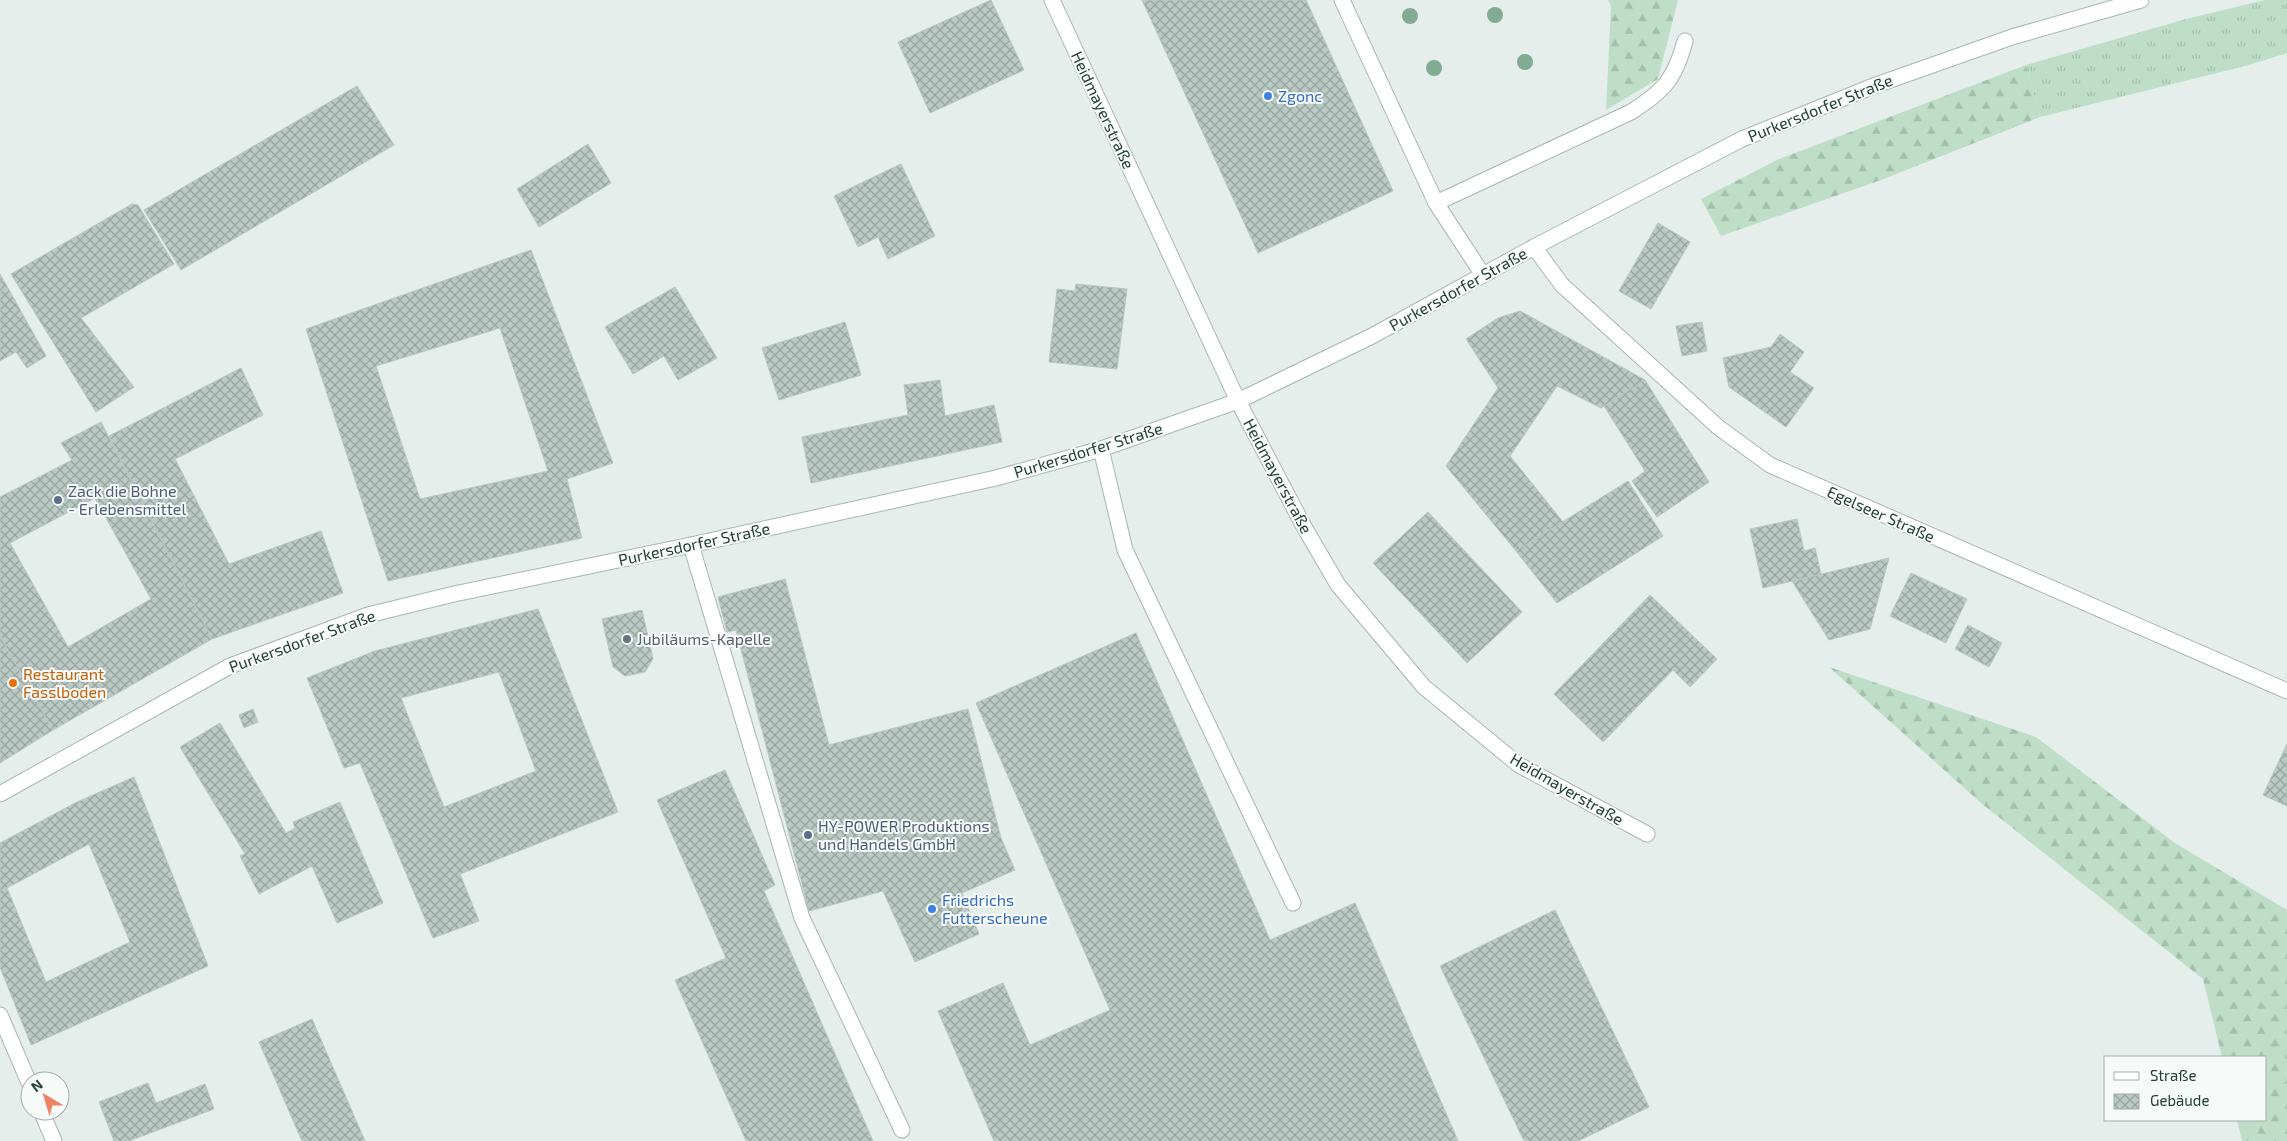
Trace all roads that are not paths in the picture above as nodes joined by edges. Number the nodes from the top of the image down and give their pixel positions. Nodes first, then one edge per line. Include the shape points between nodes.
1 (1052, 0) edge
2 (1342, 0) edge
3 (2141, 0) edge
4 (1685, 41) dead end
5 (1436, 203) junction
6 (1534, 247) junction
7 (1483, 275) junction
8 (1238, 401) junction
9 (1101, 449) junction
10 (691, 545) junction
11 (2287, 691) edge
12 (0, 794) edge
13 (1647, 834) dead end
14 (1293, 903) dead end
15 (0, 1015) edge
16 (24, 1071) edge
17 (45, 1121) edge
18 (902, 1130) dead end
19 (54, 1141) edge

1 - 8 main road, Heidmayerstraße
2 - 5 main road
3 - 6 main road, Purkersdorfer Straße via 2012,37 1742,139
4 - 5 main road via 1671,80 1655,97 1631,112
5 - 7 main road
6 - 7 main road, Purkersdorfer Straße
6 - 11 main road, Egelseer Straße via 1562,285 1718,427 1770,465
7 - 8 main road, Purkersdorfer Straße via 1372,336
8 - 9 main road, Purkersdorfer Straße
8 - 13 main road, Heidmayerstraße via 1338,585 1424,687 1519,765
9 - 10 main road, Purkersdorfer Straße via 996,478
9 - 14 main road via 1125,550
10 - 12 main road, Purkersdorfer Straße via 368,615 230,666
10 - 18 main road via 802,918
15 - 16 main road
17 - 19 main road

